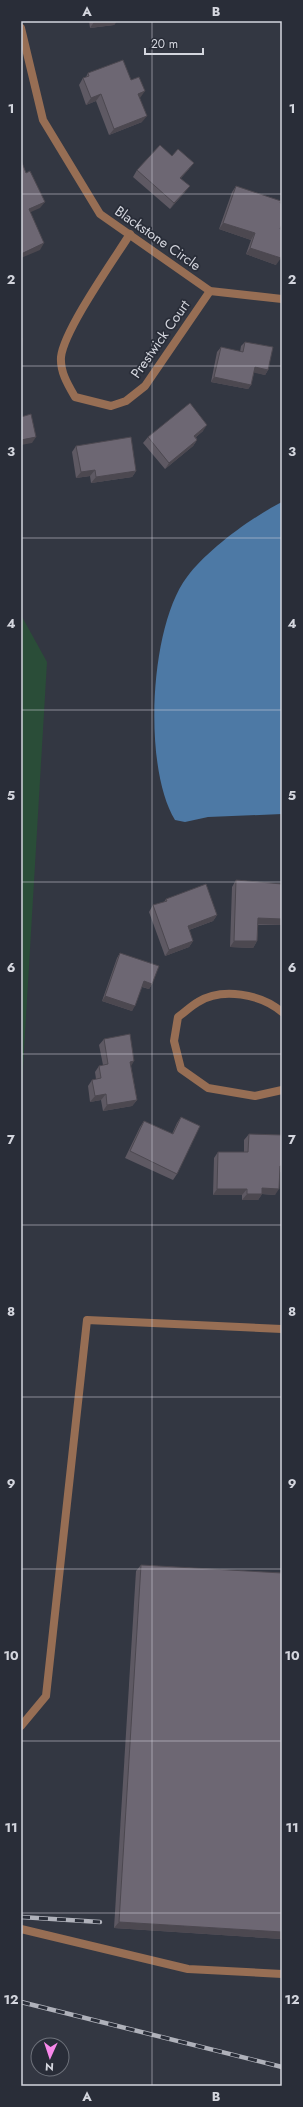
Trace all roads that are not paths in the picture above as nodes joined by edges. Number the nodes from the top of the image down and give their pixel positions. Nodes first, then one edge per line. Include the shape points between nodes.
1 (21, 28) edge
2 (130, 234) junction
3 (210, 291) junction
4 (282, 298) edge
5 (282, 1012) edge
6 (282, 1090) edge
7 (282, 1329) edge
8 (21, 1726) edge
9 (21, 1929) edge
10 (282, 1974) edge

1 - 2 street, Blackstone Circle via 43,120 100,214
2 - 3 street, Blackstone Circle
2 - 3 street, Prestwick Court via 70,330 61,357 64,378 75,397 112,406 126,401 145,386
3 - 4 street, Blackstone Circle
5 - 6 street via 256,998 223,993 199,1001 178,1018 174,1041 181,1069 208,1088 255,1096
7 - 8 street via 87,1320 46,1696
9 - 10 street via 188,1969

